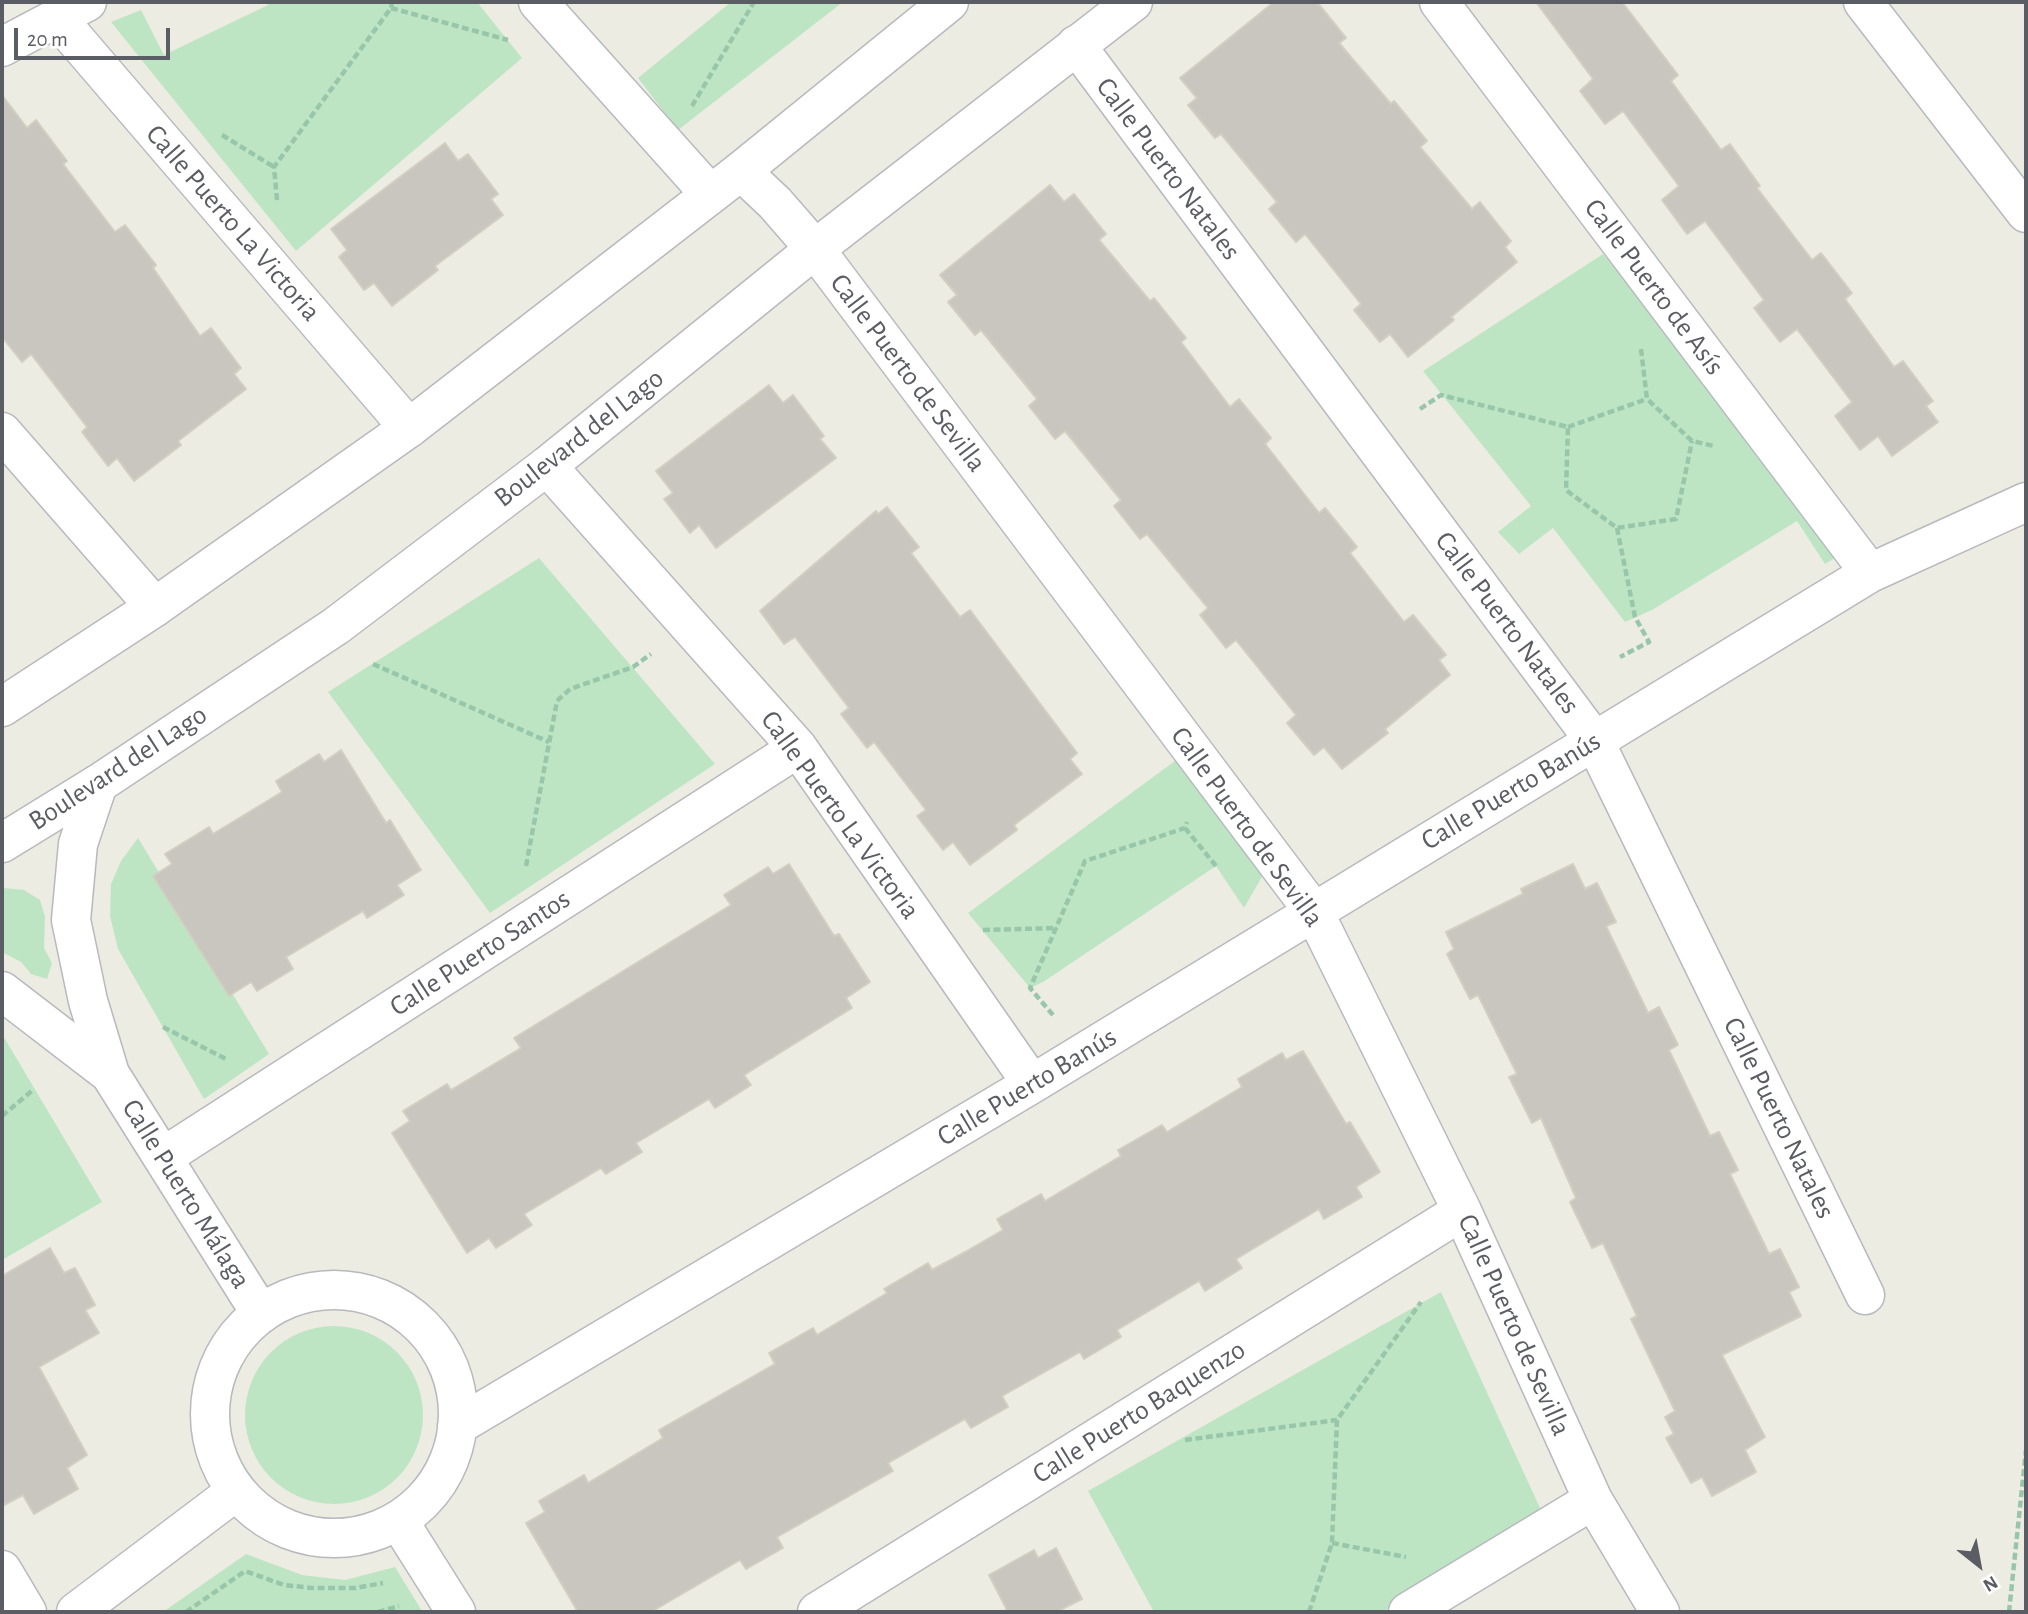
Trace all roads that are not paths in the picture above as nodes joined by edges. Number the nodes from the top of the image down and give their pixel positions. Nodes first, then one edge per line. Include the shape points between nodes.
1 (538, 2) edge
2 (949, 2) edge
3 (1133, 2) edge
4 (1439, 2) edge
5 (1863, 2) edge
6 (72, 10) edge
7 (1076, 45) junction
8 (2, 47) edge
9 (741, 171) junction
10 (710, 194) junction
11 (2026, 212) edge
12 (815, 249) junction
13 (409, 428) junction
14 (2, 432) edge
15 (547, 466) junction
16 (2026, 502) edge
17 (1870, 573) junction
18 (155, 607) junction
19 (2, 706) edge
20 (1594, 740) junction
21 (798, 748) junction
22 (98, 783) junction
23 (2, 843) edge
24 (1314, 912) junction
25 (2, 991) edge
26 (110, 1073) junction
27 (1032, 1084) junction
28 (163, 1157) junction
29 (1462, 1211) junction
30 (1865, 1295) dead end
31 (261, 1314) junction
32 (457, 1426) junction
33 (235, 1492) junction
34 (1593, 1500) junction
35 (398, 1520) junction
36 (2, 1570) edge
37 (27, 1612) edge
38 (76, 1612) edge
39 (456, 1612) edge
40 (817, 1612) edge
41 (1408, 1612) edge
42 (1660, 1612) edge

1 - 10 street
2 - 9 street
3 - 7 street, Boulevard del Lago
4 - 17 street, Calle Puerto de Asís
5 - 11 street
6 - 8 street
6 - 13 street, Calle Puerto La Victoria
7 - 12 street, Boulevard del Lago
7 - 20 street, Calle Puerto Natales
9 - 10 street
9 - 12 street, Calle Puerto de Sevilla
10 - 13 street
12 - 15 street, Boulevard del Lago
12 - 24 street, Calle Puerto de Sevilla
13 - 18 street
14 - 18 street
15 - 21 street, Calle Puerto La Victoria
15 - 22 street, Boulevard del Lago via 336,626
16 - 17 street, Calle Puerto Banús
17 - 20 street, Calle Puerto Banús
18 - 19 street
20 - 24 street, Calle Puerto Banús
20 - 30 street, Calle Puerto Natales
21 - 27 street, Calle Puerto La Victoria
21 - 28 street, Calle Puerto Santos
22 - 23 street, Boulevard del Lago
22 - 26 street, Calle Puerto Málaga via 78,844 71,920 88,1001
24 - 27 street, Calle Puerto Banús
24 - 29 street, Calle Puerto de Sevilla
25 - 26 street, Calle Puerto Málaga
26 - 28 street, Calle Puerto Málaga
27 - 32 street, Calle Puerto Banús
28 - 31 street, Calle Puerto Málaga
29 - 34 street, Calle Puerto de Sevilla
29 - 40 street, Calle Puerto Baquenzo
31 - 32 street, Calle Puerto Málaga via 311,1292 350,1290 388,1302 421,1324 445,1356 457,1393
31 - 33 street, Calle Puerto Málaga via 239,1334 217,1371 209,1413 215,1454
32 - 35 street via 445,1471 421,1503
33 - 35 street via 267,1520 306,1536 348,1539
33 - 38 street
34 - 41 street
34 - 42 street, Calle Puerto de Sevilla
35 - 39 street
36 - 37 street

